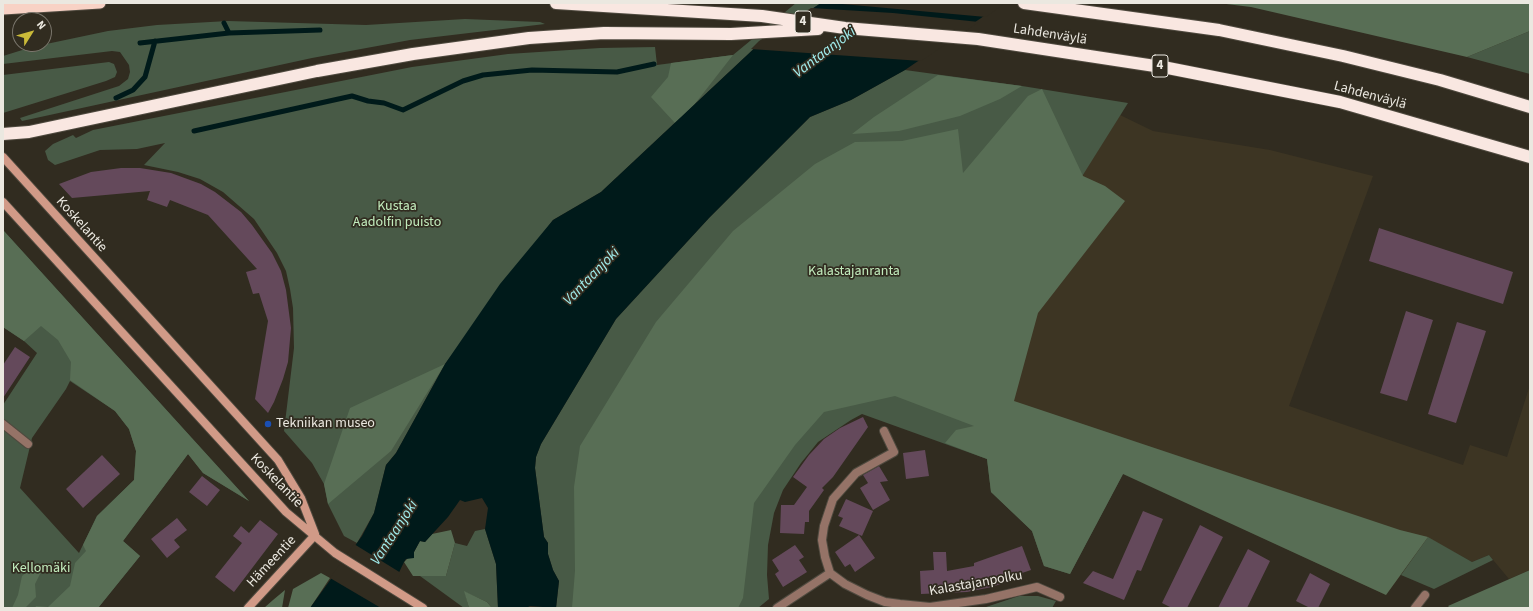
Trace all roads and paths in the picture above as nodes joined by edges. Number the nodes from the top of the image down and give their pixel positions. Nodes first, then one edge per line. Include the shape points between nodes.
1 (100, 3) edge
2 (556, 3) edge
3 (1030, 4) edge
4 (3, 9) edge
5 (845, 28) junction
6 (1530, 107) edge
7 (3, 134) edge
8 (3, 157) edge
9 (1530, 157) edge
10 (3, 202) edge
11 (3, 424) edge
12 (884, 431) dead end
13 (28, 444) dead end
14 (315, 535) junction
15 (830, 573) junction
16 (1425, 595) dead end
17 (1060, 597) dead end
18 (248, 608) edge
19 (423, 608) edge
20 (777, 608) edge
21 (1415, 608) edge

1 - 4 highway
2 - 5 highway, Lahdenväylä / 4 via 762,16
3 - 6 highway, Lahdenväylä via 1219,30 1343,56 1440,80
5 - 7 highway via 731,34 604,33 530,38 413,54 317,71 29,132
5 - 9 highway, Lahdenväylä / 4 via 978,39 1168,68 1340,102
8 - 14 main road, Koskelantie via 278,460 301,498
10 - 14 main road, Koskelantie via 286,512
11 - 13 street
12 - 15 street via 894,452 856,473 834,499 824,526 822,540
14 - 18 main road, Hämeentie
14 - 19 main road via 343,558
15 - 17 street, Kalastajanpolku via 867,595 885,602 900,604 930,607 1037,587
15 - 20 street
16 - 21 street

